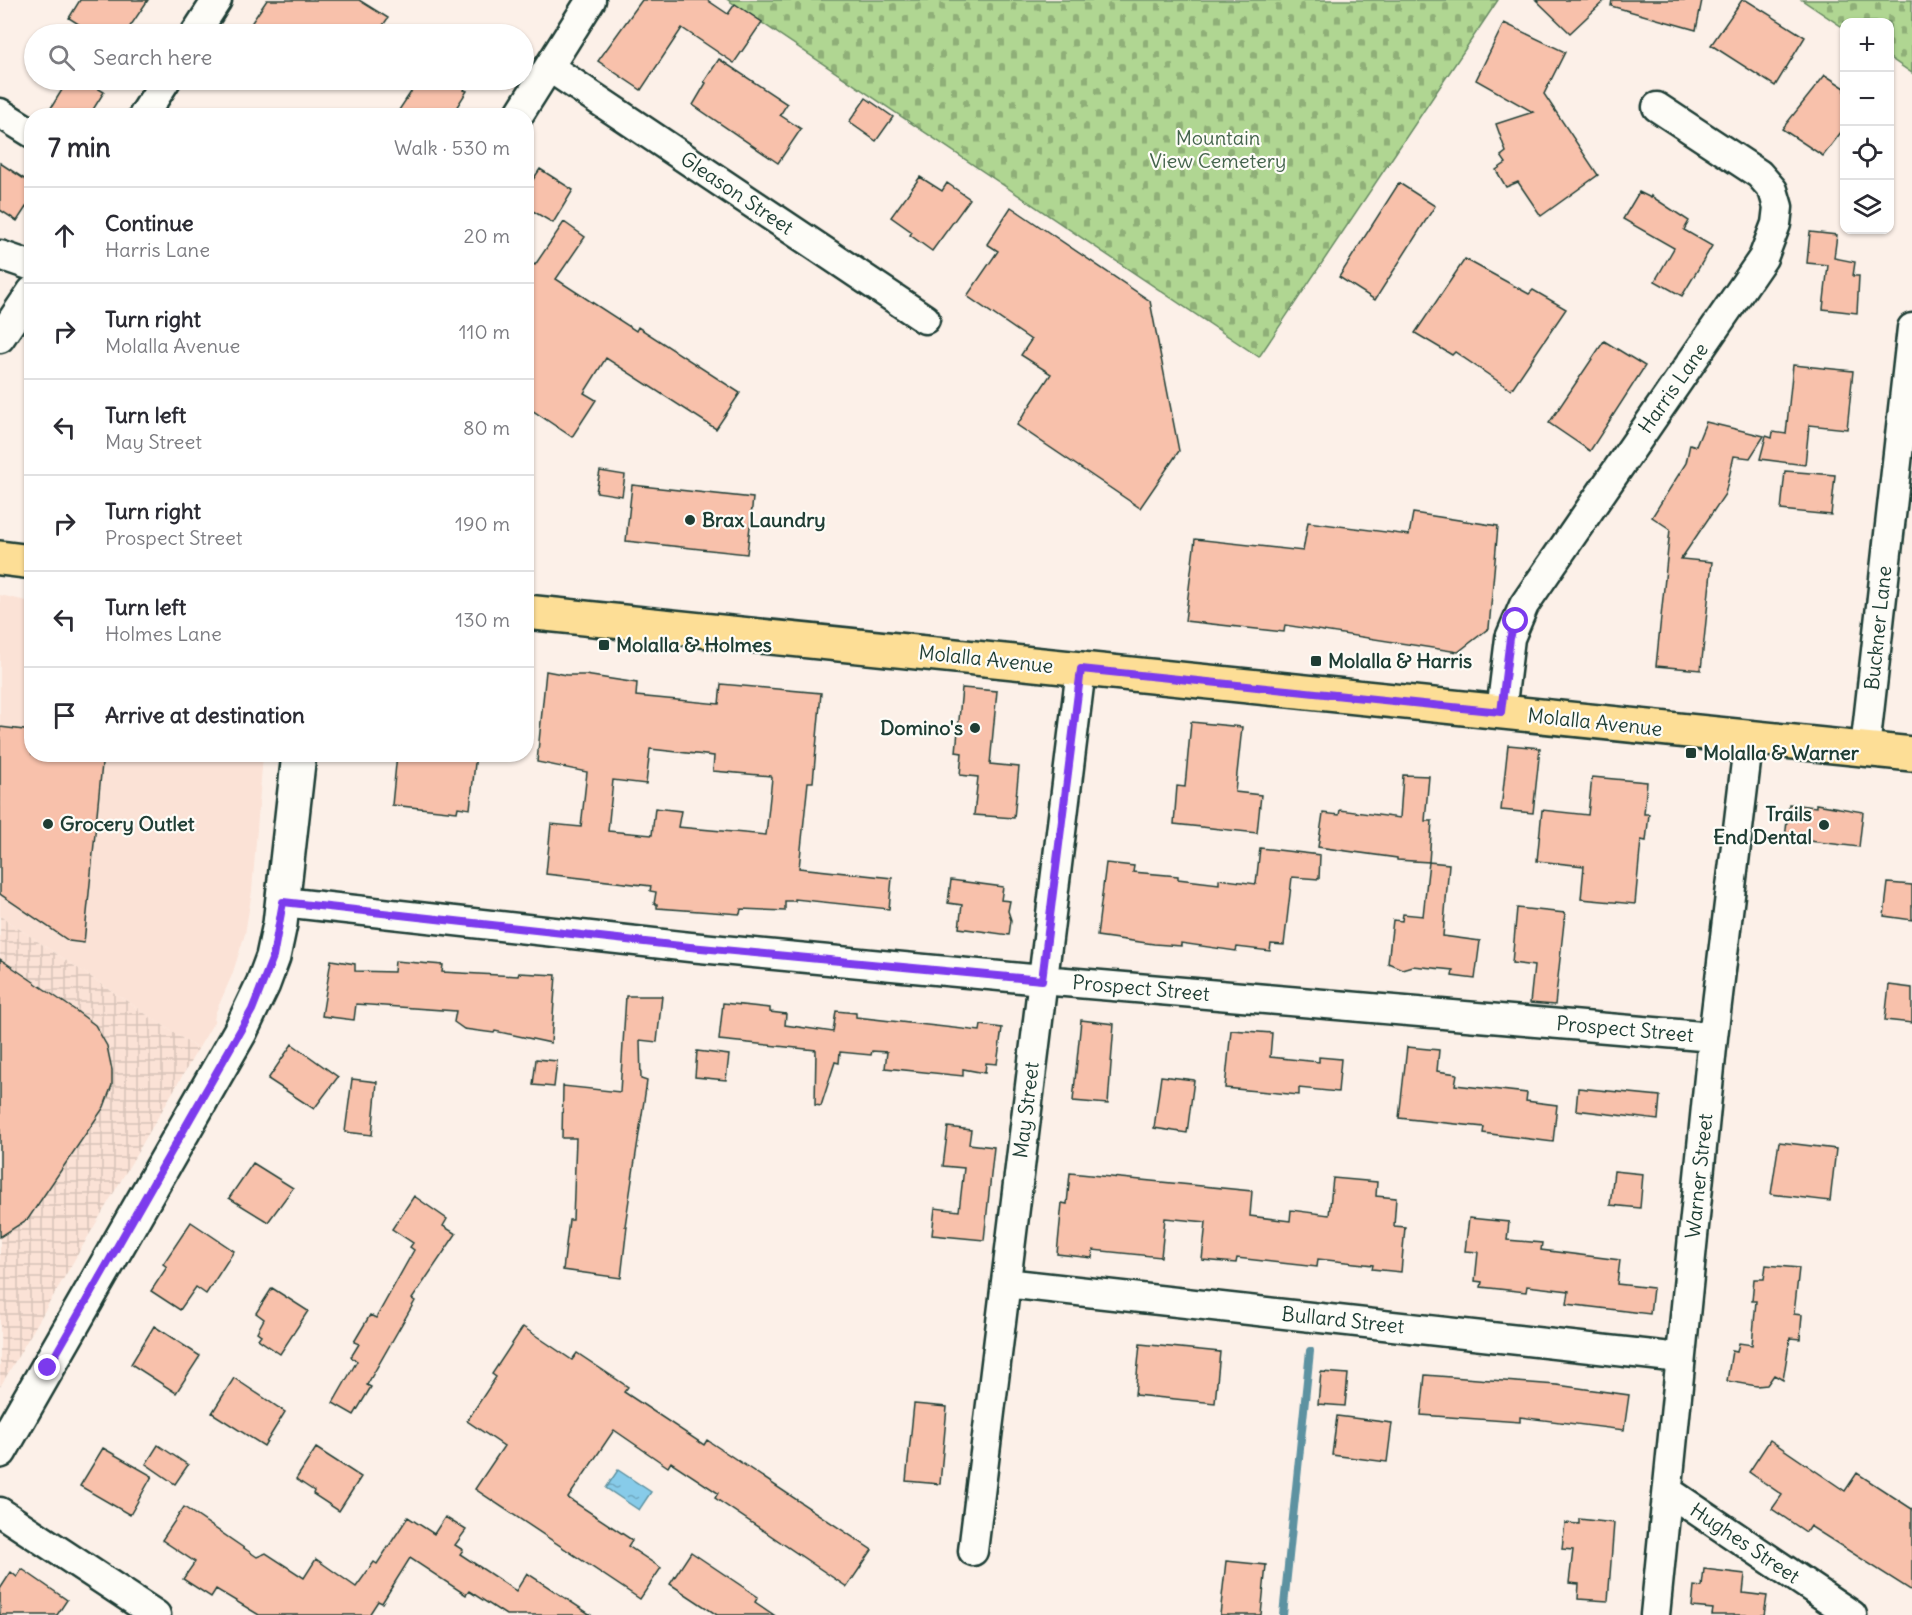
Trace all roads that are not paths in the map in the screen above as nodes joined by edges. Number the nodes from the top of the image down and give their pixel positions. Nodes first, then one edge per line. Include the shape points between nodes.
1 (217, 0) edge
2 (591, 0) edge
3 (201, 24) edge
4 (549, 67) junction
5 (160, 90) edge
6 (1657, 107) dead end
7 (148, 108) edge
8 (523, 108) edge
9 (0, 113) edge
10 (24, 128) edge
11 (0, 255) edge
12 (24, 263) edge
13 (24, 303) edge
14 (924, 319) dead end
15 (1912, 328) edge
16 (0, 338) edge
17 (0, 558) edge
18 (24, 561) edge
19 (534, 613) edge
20 (1081, 669) junction
21 (1501, 712) junction
22 (1749, 737) junction
23 (1865, 749) junction
24 (1912, 754) edge
25 (298, 762) edge
26 (283, 902) junction
27 (1042, 980) junction
28 (1713, 1037) junction
29 (1006, 1283) junction
30 (1680, 1358) junction
31 (0, 1451) edge
32 (1668, 1491) junction
33 (0, 1512) edge
34 (973, 1551) dead end
35 (156, 1615) edge
36 (1655, 1615) edge
37 (1852, 1615) edge

1 - 3 street
2 - 4 street
4 - 8 street
4 - 14 street, Gleason Street
5 - 7 street
6 - 21 street, Harris Lane via 1759,174 1773,190 1778,207 1776,224 1763,258 1524,605 1510,638
9 - 10 street
11 - 12 street
13 - 16 street
15 - 23 street, Buckner Lane
17 - 18 main road
19 - 20 main road, Molalla Avenue
20 - 21 main road, Molalla Avenue
20 - 27 street, May Street
21 - 22 main road, Molalla Avenue
22 - 23 main road, Molalla Avenue
22 - 28 street, Warner Street
23 - 24 main road, Molalla Avenue
25 - 26 street
26 - 27 street, Prospect Street via 690,947
26 - 31 street via 273,957 252,1010
27 - 28 street, Prospect Street
27 - 29 street, May Street
28 - 30 street, Warner Street
29 - 30 street, Bullard Street
29 - 34 street, May Street
30 - 32 street, Warner Street
32 - 36 street, Warner Street
32 - 37 street, Hughes Street
33 - 35 street

